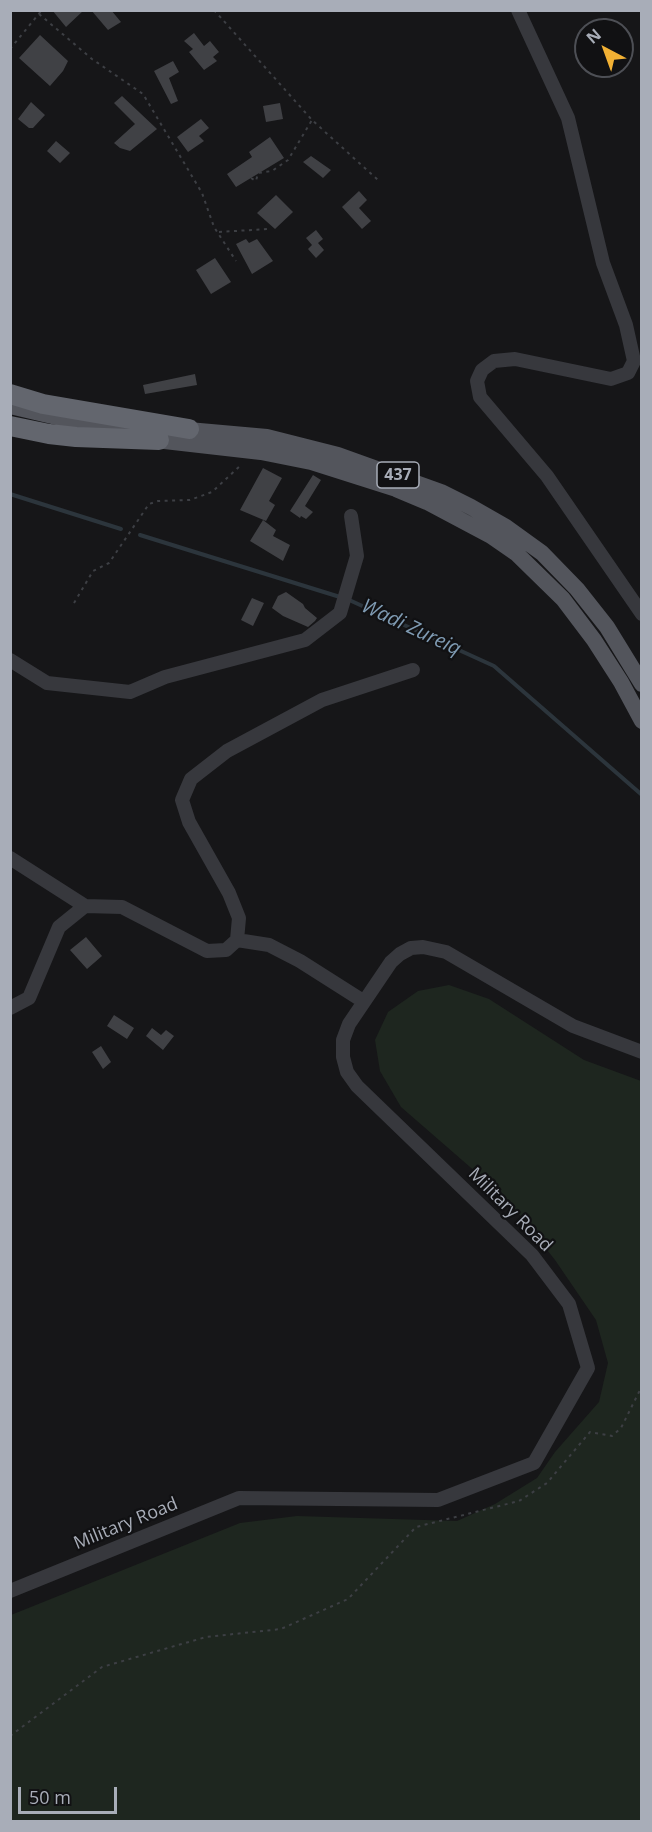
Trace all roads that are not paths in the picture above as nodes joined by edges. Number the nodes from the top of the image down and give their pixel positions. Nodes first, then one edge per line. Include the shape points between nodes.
1 (518, 10) edge
2 (10, 394) edge
3 (10, 406) edge
4 (10, 417) edge
5 (10, 426) edge
6 (189, 429) junction
7 (159, 440) junction
8 (351, 516) dead end
9 (642, 614) edge
10 (10, 660) edge
11 (413, 670) dead end
12 (642, 684) edge
13 (642, 721) edge
14 (10, 858) edge
15 (85, 906) junction
16 (237, 940) junction
17 (363, 1001) junction
18 (10, 1008) edge
19 (642, 1052) edge
20 (10, 1591) edge

1 - 9 street via 568,118 603,263 626,325 634,361 628,373 611,379 515,359 494,361 482,370 477,381 480,397 547,476
2 - 6 highway via 44,404
3 - 6 main road, 437 via 86,424
4 - 7 main road, 437 via 84,434
5 - 7 highway via 76,437
6 - 12 main road, 437 via 267,437 338,455 441,492 506,527 542,553 577,589 607,627
7 - 13 main road, 437 via 311,462 396,489 491,536 517,554 570,607 621,682
8 - 10 street via 357,556 340,613 305,640 165,677 130,692 46,683
11 - 16 street via 322,700 227,750 191,779 182,800 189,822 239,918
14 - 15 street
15 - 16 street via 122,907 207,951 226,950
15 - 18 street via 59,927 29,998
16 - 17 street via 269,945
17 - 19 street, Military Road via 391,962 411,948 423,946 446,952 573,1026
17 - 20 street, Military Road via 343,1040 347,1072 532,1254 569,1304 588,1368 534,1463 438,1500 239,1498

